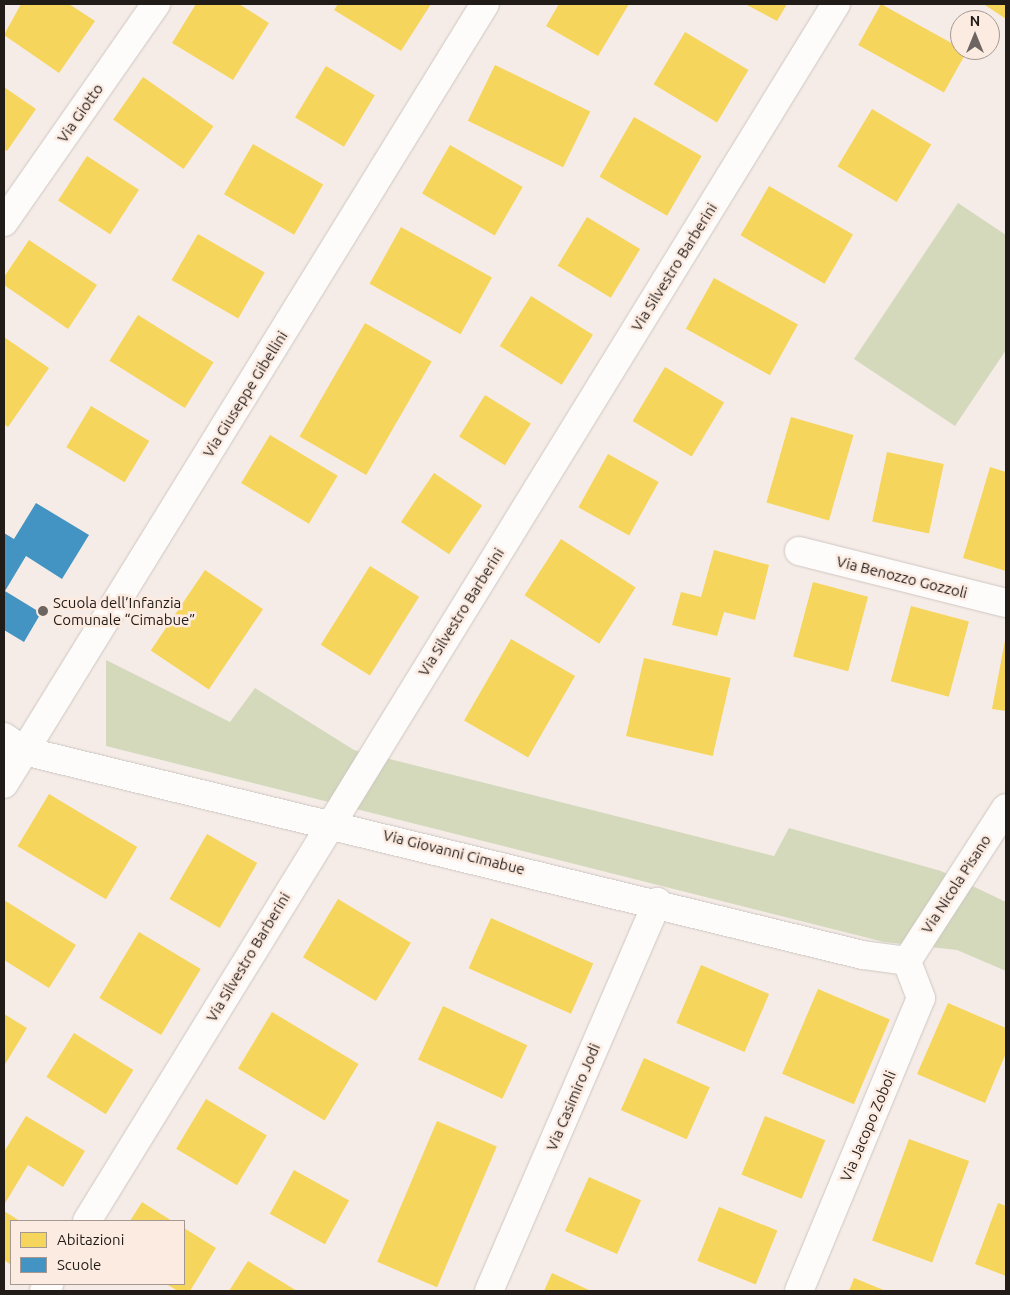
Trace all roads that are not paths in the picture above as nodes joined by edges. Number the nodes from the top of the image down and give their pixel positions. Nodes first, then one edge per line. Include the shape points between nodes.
1 (156, 4) edge
2 (485, 4) edge
3 (836, 4) edge
4 (4, 222) edge
5 (799, 552) dead end
6 (1006, 604) edge
7 (14, 744) edge
8 (4, 784) edge
9 (1006, 808) edge
10 (330, 822) junction
11 (657, 902) junction
12 (907, 961) junction
13 (88, 1220) edge
14 (489, 1291) edge
15 (799, 1291) edge

1 - 4 street, Via Giotto
2 - 7 street, Via Giuseppe Gibellini
3 - 10 street, Via Silvestro Barberini
5 - 6 street, Via Benozzo Gozzoli
7 - 8 street, Via Giuseppe Gibellini
7 - 10 street, Via Giovanni Cimabue
9 - 12 street, Via Nicola Pisano
10 - 11 street, Via Giovanni Cimabue
10 - 13 street, Via Silvestro Barberini
11 - 12 street, Via Giovanni Cimabue via 863,954
11 - 14 street, Via Casimiro Jodi
12 - 15 street, Via Jacopo Zoboli via 922,998

